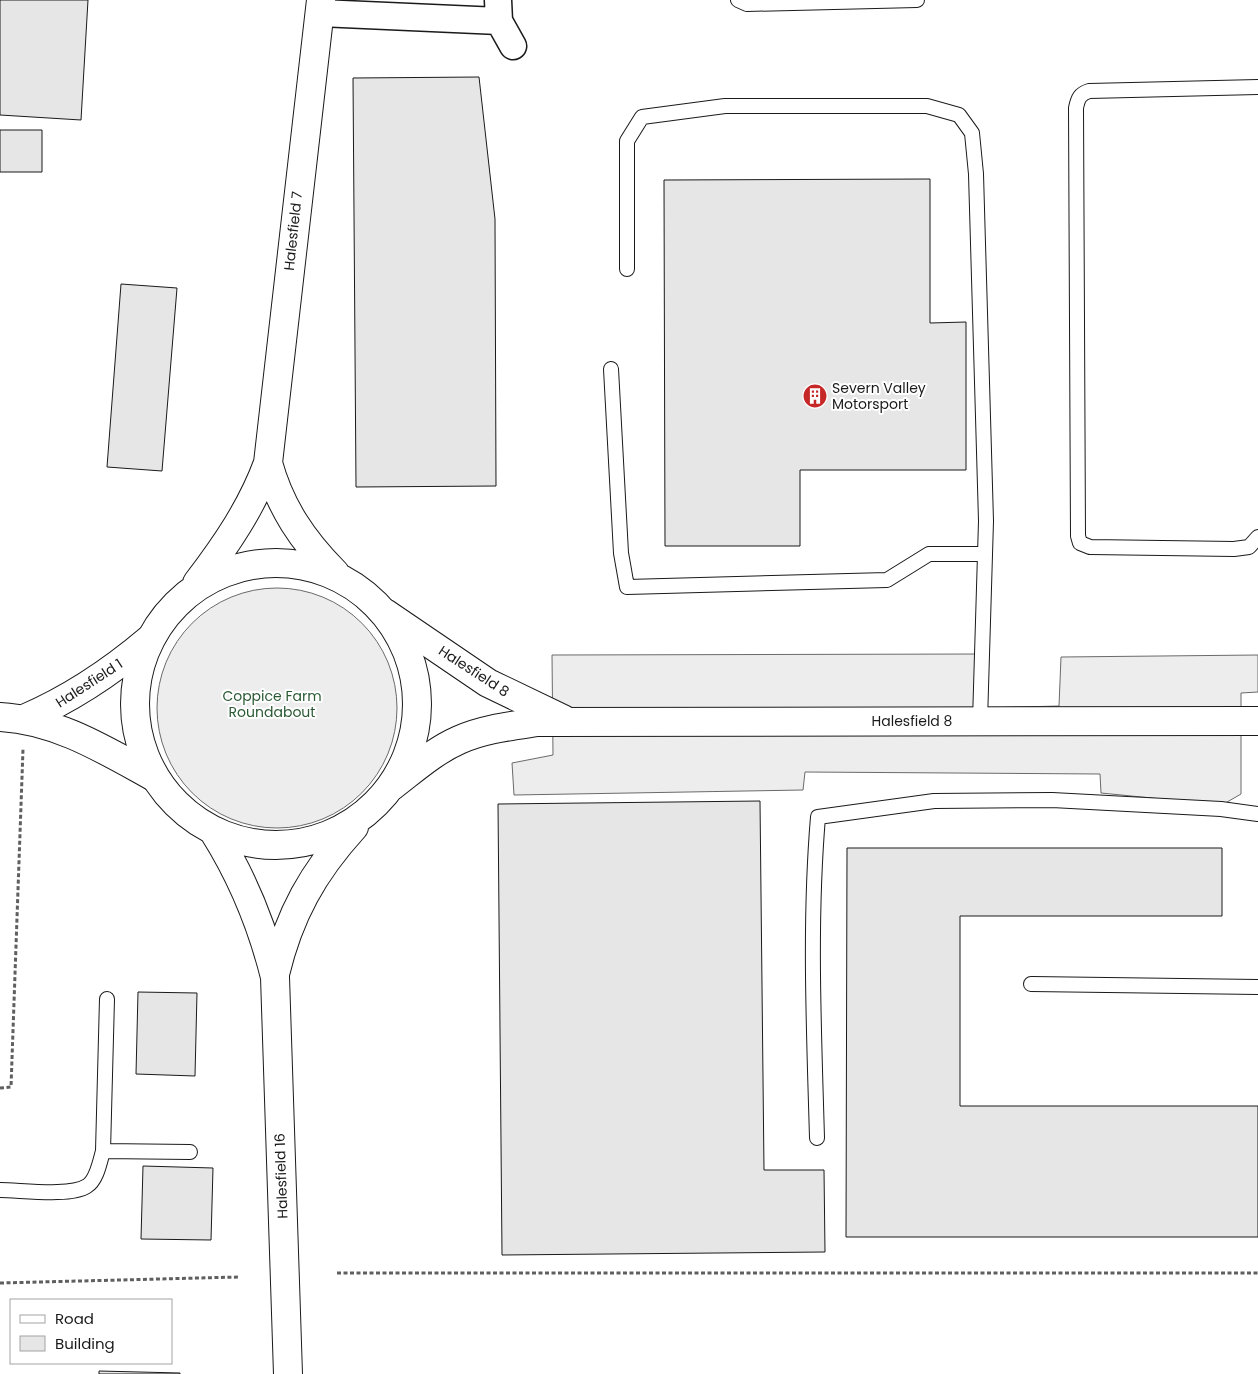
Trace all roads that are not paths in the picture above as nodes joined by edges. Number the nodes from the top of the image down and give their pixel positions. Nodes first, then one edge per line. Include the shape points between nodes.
1 (738, 0) edge
2 (917, 0) edge
3 (321, 6) edge
4 (498, 11) edge
5 (513, 46) dead end
6 (1258, 87) edge
7 (627, 268) dead end
8 (611, 369) dead end
9 (268, 463) junction
10 (1258, 537) edge
11 (985, 554) junction
12 (336, 575) junction
13 (193, 588) junction
14 (385, 613) junction
15 (150, 639) junction
16 (12, 718) edge
17 (567, 721) junction
18 (980, 721) junction
19 (1258, 721) edge
20 (154, 777) junction
21 (392, 786) junction
22 (369, 812) junction
23 (1258, 814) edge
24 (214, 832) junction
25 (275, 977) junction
26 (1031, 984) dead end
27 (1258, 987) edge
28 (107, 999) dead end
29 (817, 1138) dead end
30 (103, 1151) junction
31 (190, 1152) dead end
32 (0, 1190) edge
33 (288, 1374) edge

1 - 2 lane via 747,4
3 - 4 street
3 - 9 main road, Halesfield 7
4 - 5 street
6 - 10 lane via 1089,91 1078,100 1076,128 1080,543 1090,547 1234,549 1249,547
7 - 11 lane via 627,141 642,117 725,106 927,106 959,115 972,133 976,174
8 - 11 lane via 620,553 627,587 887,580 929,554
9 - 12 main road, Halesfield 7 via 294,526 310,549
9 - 13 main road, Halesfield 7 via 242,519
11 - 18 lane
12 - 13 main road via 301,564 263,562 227,570
12 - 14 main road via 362,591
13 - 15 main road via 168,611
14 - 17 main road, Halesfield 8 via 488,683
14 - 21 main road via 408,653 418,698 412,744
15 - 16 main road, Halesfield 1 via 69,698
15 - 20 main road via 135,685 136,733
16 - 20 main road, Halesfield 1 via 74,735
17 - 18 main road, Halesfield 8
17 - 21 main road, Halesfield 8 via 512,726 459,740
18 - 19 main road, Halesfield 8
20 - 24 main road via 180,809
21 - 22 main road
22 - 24 main road via 334,834 295,845 253,845
22 - 25 main road, Halesfield 16 via 338,844 303,896 282,946
23 - 29 lane via 1013,800 934,801 818,817 813,956
24 - 25 main road, Halesfield 16 via 250,898
25 - 33 main road, Halesfield 16
26 - 27 lane
28 - 30 lane
30 - 31 lane
30 - 32 lane via 88,1186 73,1191

